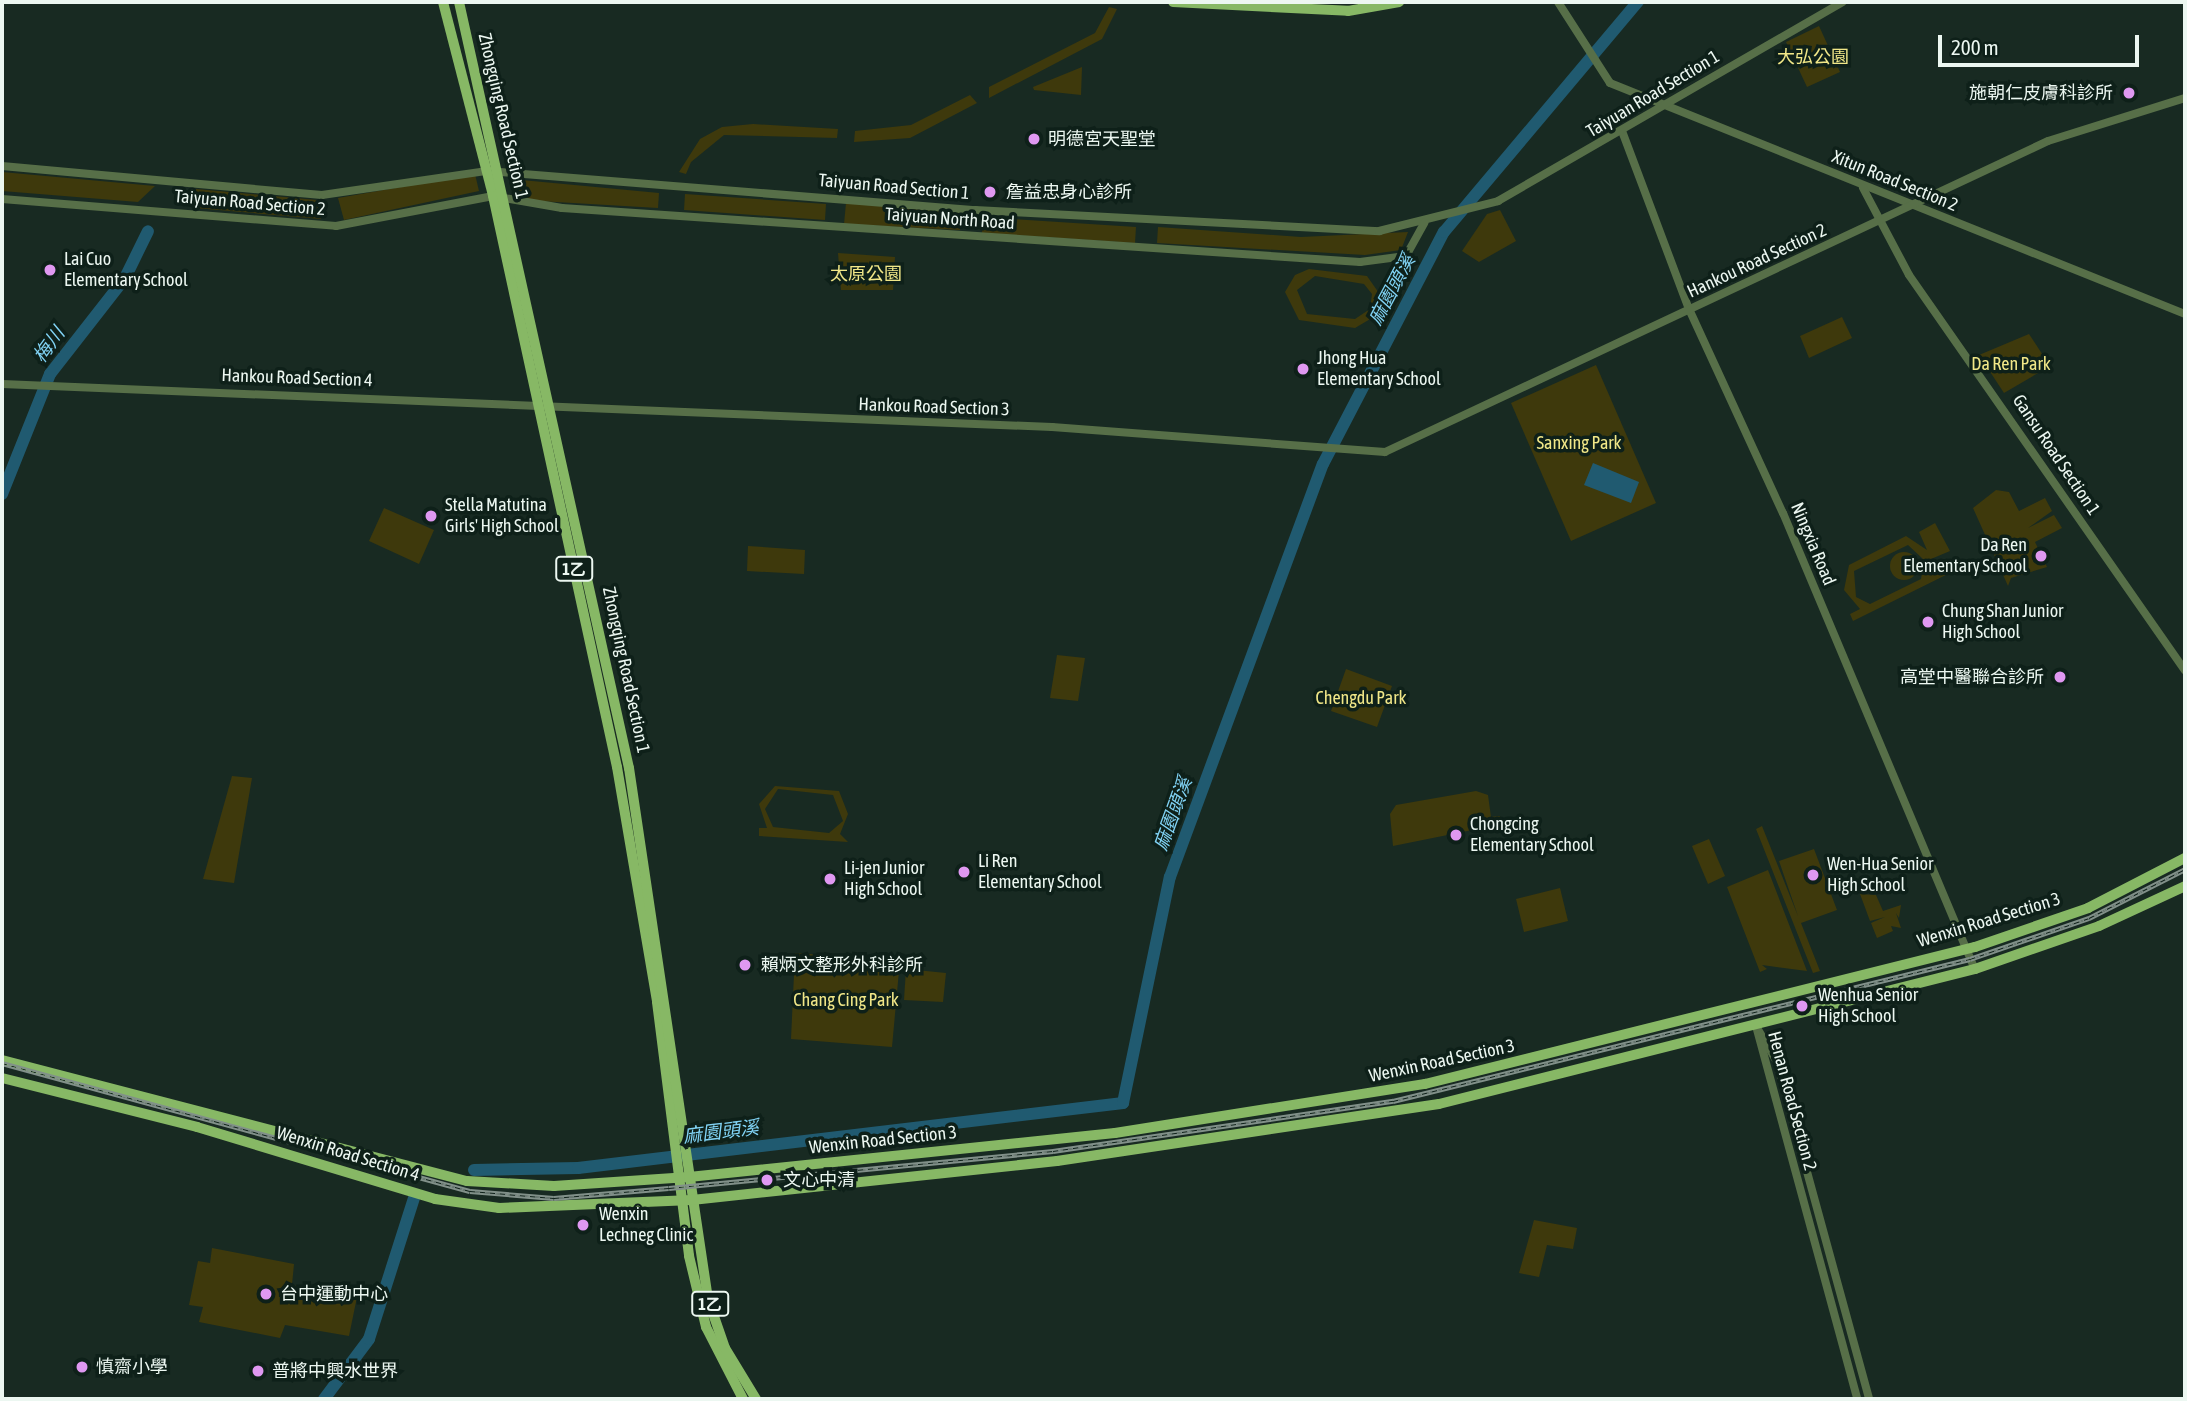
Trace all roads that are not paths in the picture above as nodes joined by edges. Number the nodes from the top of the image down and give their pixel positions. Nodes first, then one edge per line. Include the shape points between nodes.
1 (443, 2) edge
2 (459, 2) edge
3 (1173, 2) edge
4 (1399, 2) edge
5 (1558, 2) edge
6 (1843, 2) edge
7 (2185, 98) edge
8 (1663, 105) junction
9 (1622, 131) junction
10 (2, 166) edge
11 (492, 171) junction
12 (1860, 184) junction
13 (493, 196) junction
14 (2, 199) edge
15 (505, 203) junction
16 (1912, 205) junction
17 (1883, 220) junction
18 (1424, 223) junction
19 (1689, 309) junction
20 (2185, 314) edge
21 (2, 384) edge
22 (543, 404) junction
23 (1330, 445) joint
24 (2185, 670) edge
25 (2185, 858) edge
26 (2185, 886) edge
27 (1966, 949) junction
28 (1975, 969) junction
29 (1756, 1026) junction
30 (2, 1059) edge
31 (2, 1078) edge
32 (682, 1163) junction
33 (684, 1177) junction
34 (686, 1200) junction
35 (743, 1399) edge
36 (756, 1399) edge
37 (1857, 1399) edge
38 (1869, 1399) edge

1 - 11 main road, Zhongqing Road Section 1 / 1乙
2 - 11 main road, Zhongqing Road Section 1 / 1乙
3 - 4 main road via 1348,12
5 - 8 street, Xitun Road Section 2 via 1610,83
6 - 8 street, Taiyuan Road Section 1
7 - 16 street, Hankou Road Section 2 via 2048,141
8 - 9 street, Taiyuan Road Section 1
8 - 12 street, Xitun Road Section 2
9 - 18 street, Taiyuan Road Section 1 via 1476,209
9 - 19 street, Ningxia Road
10 - 11 street, Taiyuan Road Section 2 via 322,195
11 - 13 main road, Zhongqing Road Section 1 / 1乙
11 - 15 main road, Zhongqing Road Section 1 / 1乙
11 - 18 street, Taiyuan Road Section 1 via 1310,231
12 - 16 street, Xitun Road Section 2
12 - 17 street, Gansu Road Section 1
13 - 14 street, Taiyuan Road Section 2 via 336,226
13 - 15 street, Taiyuan North Road
13 - 22 main road, Zhongqing Road Section 1 / 1乙
15 - 18 street, Taiyuan North Road via 1360,262 1406,256
15 - 22 main road, Zhongqing Road Section 1 / 1乙
16 - 17 street, Hankou Road Section 2
16 - 20 street, Xitun Road Section 2
17 - 19 street, Hankou Road Section 2
17 - 24 street, Gansu Road Section 1 via 1909,275
19 - 23 street, Hankou Road Section 2 via 1385,452
19 - 27 street, Ningxia Road via 1783,513
21 - 22 street, Hankou Road Section 4
22 - 23 street, Hankou Road Section 3
22 - 32 main road, Zhongqing Road Section 1 / 1乙 via 619,781 674,1144
22 - 32 main road, Zhongqing Road Section 1 / 1乙 via 629,768 686,1146
25 - 27 main road, Wenxin Road Section 3 via 2088,908
26 - 28 main road, Wenxin Road Section 3 via 2099,926
27 - 28 street, Ningxia Road
27 - 33 main road, Wenxin Road Section 3 via 1578,1048 1334,1101 1115,1133
28 - 29 main road, Wenxin Road Section 3
29 - 34 main road, Wenxin Road Section 3 via 1570,1075 1348,1120 1057,1161
29 - 37 street, Henan Road Section 2
29 - 38 street, Henan Road Section 2 via 1777,1062
30 - 33 main road, Wenxin Road Section 4 via 467,1181 554,1186
31 - 34 main road, Wenxin Road Section 4 via 197,1127 435,1199 511,1208
32 - 33 main road, 1乙
33 - 34 main road, 1乙
34 - 35 main road, 1乙 via 706,1327
34 - 36 main road, 1乙 via 715,1323

